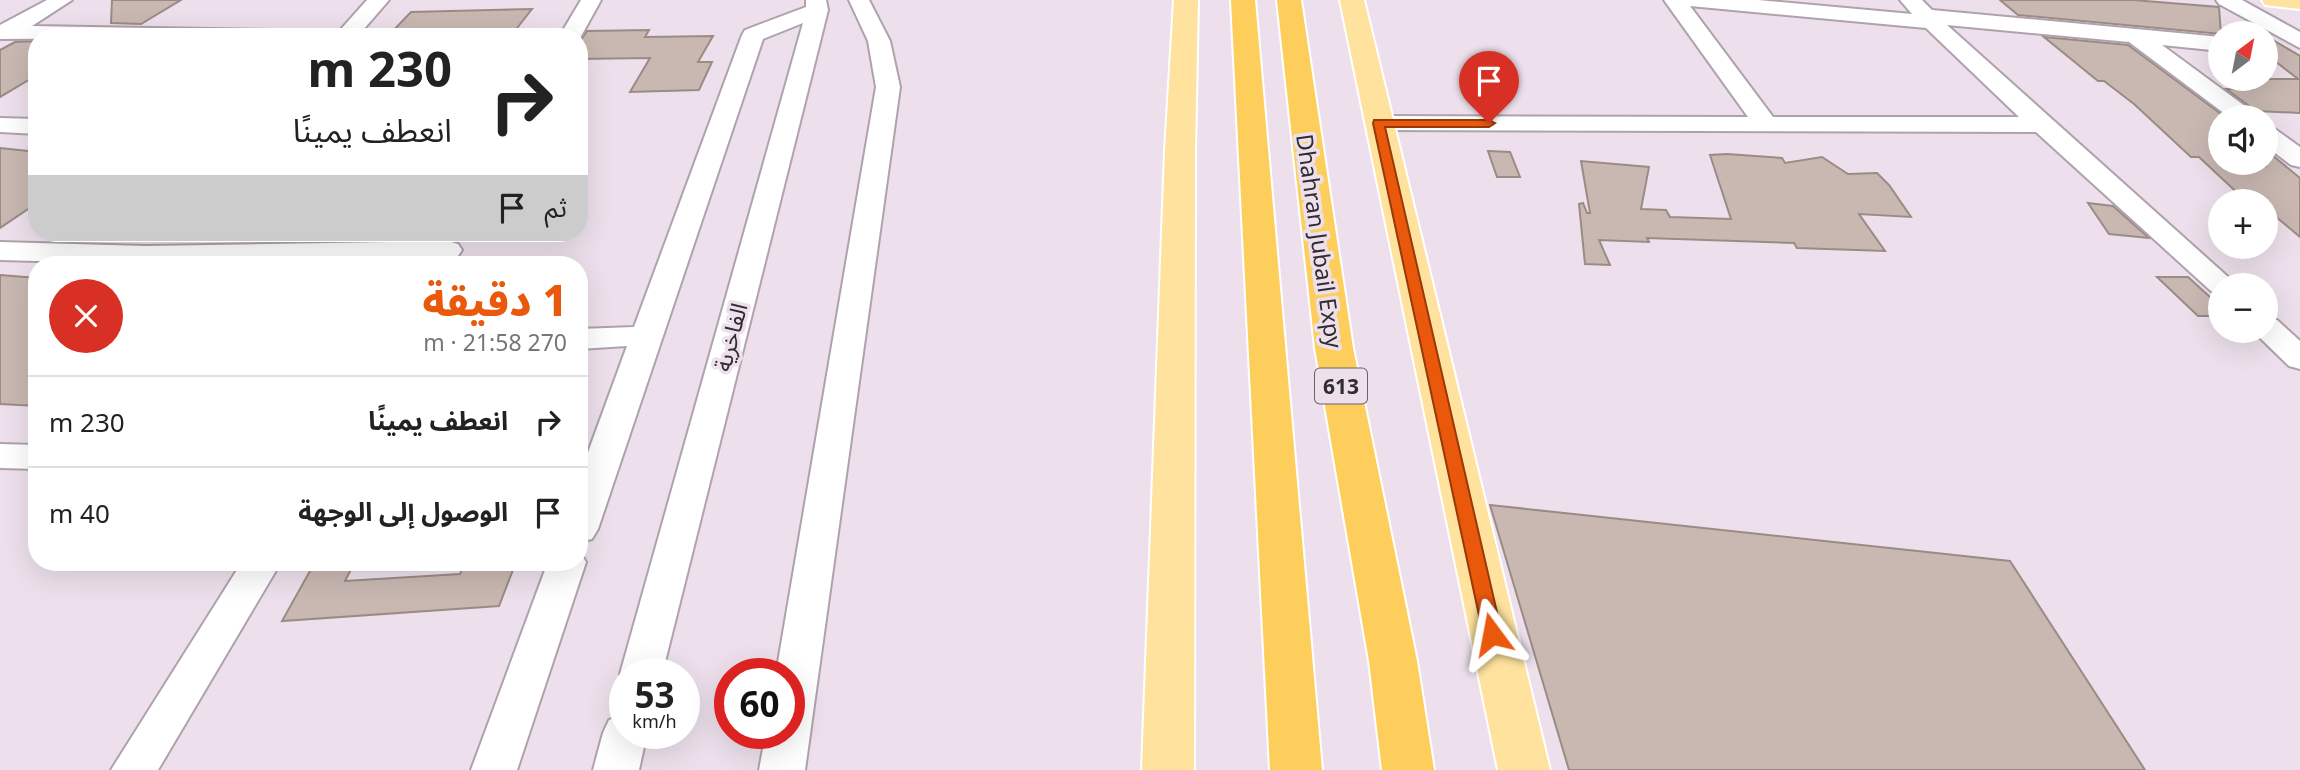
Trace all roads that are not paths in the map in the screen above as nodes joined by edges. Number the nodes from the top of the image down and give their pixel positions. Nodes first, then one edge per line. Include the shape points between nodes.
1 (62, 0) edge
2 (379, 0) edge
3 (591, 0) edge
4 (859, 0) edge
5 (1186, 0) edge
6 (1243, 0) edge
7 (1289, 0) edge
8 (1674, 0) edge
9 (1688, 0) edge
10 (2226, 0) edge
11 (2259, 0) edge
12 (2274, 0) edge
13 (1351, 2) edge
14 (2300, 2) edge
15 (816, 5) edge
16 (1922, 12) edge
17 (2300, 23) edge
18 (353, 28) edge
19 (575, 28) edge
20 (3, 32) edge
21 (28, 32) edge
22 (2134, 35) junction
23 (2300, 41) edge
24 (2208, 43) edge
25 (2278, 50) edge
26 (2300, 52) edge
27 (2228, 105) edge
28 (1378, 123) junction
29 (1766, 124) junction
30 (0, 125) edge
31 (2044, 125) junction
32 (28, 127) edge
33 (2278, 143) edge
34 (2300, 159) edge
35 (158, 242) edge
36 (449, 249) edge
37 (0, 251) edge
38 (146, 255) junction
39 (2208, 273) edge
40 (647, 336) junction
41 (2278, 338) edge
42 (588, 339) edge
43 (2300, 359) edge
44 (0, 456) edge
45 (28, 457) edge
46 (588, 504) edge
47 (256, 571) edge
48 (564, 571) edge
49 (645, 658) edge
50 (799, 658) edge
51 (621, 749) edge
52 (785, 749) edge
53 (134, 770) edge
54 (494, 770) edge
55 (615, 770) edge
56 (782, 770) edge
57 (1168, 770) edge
58 (1296, 770) edge
59 (1408, 770) edge
60 (1524, 770) edge

1 - 20 street
2 - 18 street
3 - 19 street
4 - 50 street via 879,41 888,87
5 - 57 main road
6 - 58 highway
7 - 59 highway, Dhahran Jubail Expy / 613 via 1334,348 1393,661
8 - 29 street
9 - 16 street
10 - 23 street
11 - 17 street
12 - 14 main road
13 - 28 main road
15 - 40 street via 756,23
15 - 49 street, الفاخرية
16 - 22 street
16 - 31 street
20 - 21 street
22 - 24 street
22 - 27 street
25 - 26 street
28 - 29 street
28 - 60 main road
29 - 31 street
30 - 32 street
31 - 39 street
33 - 34 street
35 - 38 street
36 - 38 street
37 - 38 street
40 - 42 street
40 - 46 street
41 - 43 street
44 - 45 street
47 - 53 street
48 - 54 street
51 - 55 street
52 - 56 street

